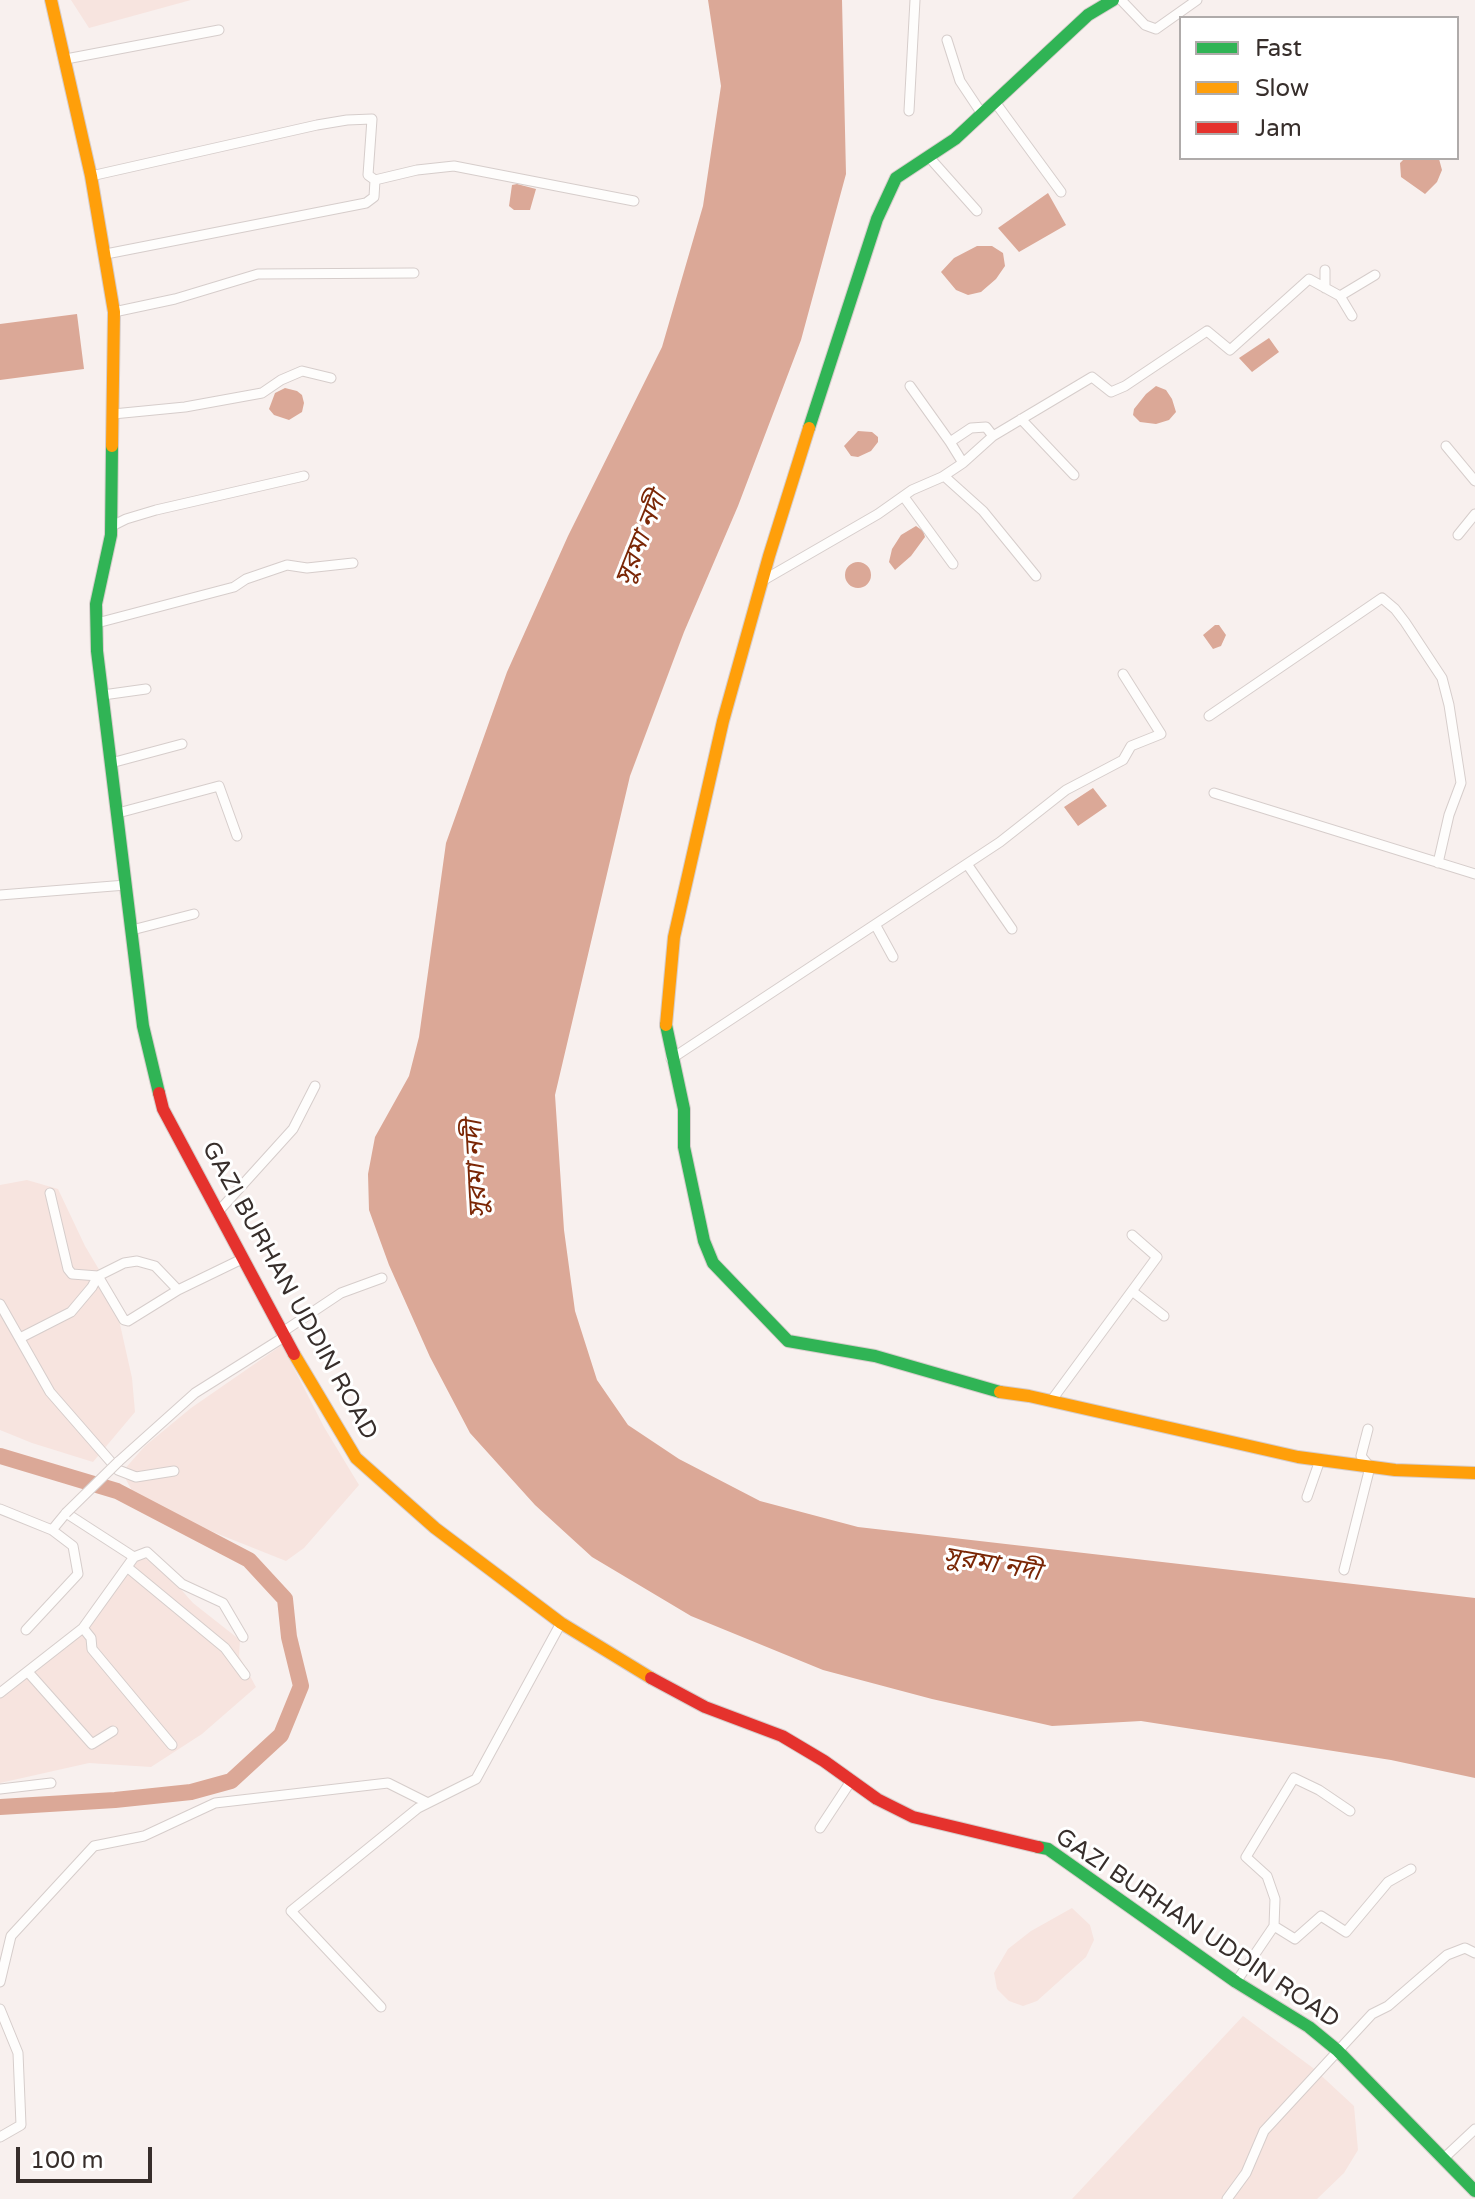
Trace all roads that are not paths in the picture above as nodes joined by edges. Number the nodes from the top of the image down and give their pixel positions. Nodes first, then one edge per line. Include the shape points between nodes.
1 (51, 0) edge
2 (915, 0) edge
3 (1113, 0) edge
4 (1121, 0) edge
5 (1197, 0) edge
6 (219, 30) dead end
7 (947, 40) dead end
8 (66, 59) junction
9 (995, 102) junction
10 (909, 111) dead end
11 (982, 114) junction
12 (928, 156) junction
13 (91, 176) junction
14 (375, 180) junction
15 (1061, 192) dead end
16 (634, 201) dead end
17 (977, 211) dead end
18 (106, 254) junction
19 (1325, 270) dead end
20 (414, 273) dead end
21 (1375, 275) dead end
22 (1325, 288) junction
23 (1340, 296) junction
24 (114, 312) junction
25 (1352, 316) dead end
26 (331, 378) dead end
27 (910, 386) dead end
28 (113, 414) junction
29 (1021, 419) junction
30 (993, 436) junction
31 (950, 442) junction
32 (1446, 446) dead end
33 (963, 463) junction
34 (1074, 475) dead end
35 (304, 476) dead end
36 (944, 476) junction
37 (1475, 481) edge
38 (904, 497) junction
39 (1475, 514) edge
40 (111, 530) junction
41 (1458, 535) dead end
42 (353, 563) dead end
43 (953, 564) dead end
44 (1036, 576) dead end
45 (762, 581) junction
46 (97, 623) junction
47 (1123, 674) dead end
48 (146, 689) dead end
49 (103, 695) junction
50 (1209, 716) dead end
51 (182, 744) dead end
52 (111, 763) junction
53 (1214, 793) dead end
54 (118, 813) junction
55 (237, 836) dead end
56 (1438, 863) junction
57 (967, 864) junction
58 (1475, 874) edge
59 (126, 885) junction
60 (0, 895) edge
61 (194, 914) dead end
62 (876, 926) junction
63 (1012, 929) dead end
64 (132, 930) junction
65 (893, 957) dead end
66 (671, 1059) junction
67 (315, 1086) dead end
68 (50, 1193) dead end
69 (217, 1213) junction
70 (1132, 1235) dead end
71 (242, 1259) junction
72 (98, 1276) junction
73 (382, 1278) dead end
74 (178, 1290) junction
75 (1132, 1291) junction
76 (0, 1304) edge
77 (1164, 1316) dead end
78 (282, 1335) junction
79 (20, 1338) junction
80 (1051, 1401) junction
81 (1368, 1429) dead end
82 (1320, 1460) junction
83 (1370, 1467) junction
84 (174, 1471) dead end
85 (1475, 1473) edge
86 (1307, 1497) dead end
87 (0, 1509) edge
88 (66, 1513) junction
89 (52, 1530) junction
90 (134, 1557) junction
91 (127, 1567) junction
92 (1344, 1570) dead end
93 (561, 1623) junction
94 (83, 1628) junction
95 (26, 1630) dead end
96 (243, 1637) dead end
97 (28, 1672) junction
98 (245, 1675) dead end
99 (0, 1693) edge
100 (113, 1731) dead end
101 (172, 1745) dead end
102 (851, 1781) junction
103 (51, 1783) dead end
104 (0, 1789) edge
105 (428, 1803) junction
106 (1350, 1811) dead end
107 (820, 1828) dead end
108 (1411, 1869) dead end
109 (1274, 1926) junction
110 (1475, 1953) edge
111 (0, 1982) edge
112 (1236, 1982) junction
113 (381, 2007) dead end
114 (0, 2009) edge
115 (1337, 2050) junction
116 (1475, 2129) edge
117 (0, 2137) edge
118 (1443, 2159) junction
119 (1475, 2191) edge
120 (1227, 2199) edge

1 - 8 street, GAZI BURHAN UDDIN ROAD
2 - 10 street
3 - 9 street via 1088,15
4 - 5 street via 1156,29
6 - 8 street
7 - 11 street via 960,81
8 - 13 street, GAZI BURHAN UDDIN ROAD
9 - 11 street
9 - 15 street
11 - 12 street
12 - 17 street
12 - 45 street via 896,178 877,219
13 - 14 street via 317,125 372,119 368,175
13 - 18 street, GAZI BURHAN UDDIN ROAD
14 - 16 street via 454,166
14 - 18 street via 374,197 366,203
18 - 24 street, GAZI BURHAN UDDIN ROAD
19 - 22 street
20 - 24 street via 258,274
21 - 23 street
22 - 23 street
22 - 29 street via 1309,279 1230,350 1207,331 1125,386 1111,392 1092,377
23 - 25 street
24 - 28 street, GAZI BURHAN UDDIN ROAD
26 - 28 street via 302,371 262,393
27 - 31 street
28 - 40 street, GAZI BURHAN UDDIN ROAD
29 - 30 street
29 - 34 street
30 - 31 street via 986,427 971,428
30 - 33 street
31 - 33 street
32 - 37 street
33 - 36 street
35 - 40 street via 156,510
36 - 38 street
36 - 44 street via 983,511
38 - 43 street
38 - 45 street
39 - 41 street
40 - 46 street, GAZI BURHAN UDDIN ROAD
42 - 46 street via 287,565 234,587
45 - 66 street via 674,937 666,1025
46 - 49 street, GAZI BURHAN UDDIN ROAD
47 - 57 street via 1161,734 1131,746 1123,760 1066,790
48 - 49 street
49 - 52 street, GAZI BURHAN UDDIN ROAD
50 - 56 street via 1382,598 1442,678 1449,705 1461,783
51 - 52 street
52 - 54 street, GAZI BURHAN UDDIN ROAD
53 - 56 street
54 - 55 street via 219,786
54 - 59 street, GAZI BURHAN UDDIN ROAD
56 - 58 street
57 - 62 street
57 - 63 street
59 - 60 street
59 - 64 street, GAZI BURHAN UDDIN ROAD
61 - 64 street
62 - 65 street
62 - 66 street
64 - 69 street, GAZI BURHAN UDDIN ROAD via 143,1026 163,1109
66 - 80 street via 684,1109 691,1182 713,1263 788,1341 875,1356 989,1391
67 - 69 street via 293,1129
68 - 72 street via 68,1269
69 - 71 street, GAZI BURHAN UDDIN ROAD
70 - 75 street via 1157,1257
71 - 74 street
71 - 78 street, GAZI BURHAN UDDIN ROAD
72 - 74 street via 137,1261 155,1266
72 - 74 street via 128,1321
72 - 79 street via 71,1312
73 - 78 street via 341,1293
75 - 77 street
75 - 80 street
76 - 79 street
78 - 88 street, bridge via 195,1393
78 - 93 street, GAZI BURHAN UDDIN ROAD via 356,1458 435,1528
79 - 84 street via 50,1392 118,1470 136,1477
80 - 82 street
81 - 83 street via 1361,1456
82 - 83 street
82 - 86 street
83 - 85 street
83 - 92 street
87 - 89 street
88 - 89 street
88 - 90 street
89 - 95 street via 73,1546 78,1574
90 - 91 street
90 - 96 street via 147,1552 182,1584 223,1603
91 - 94 street
91 - 98 street via 225,1648
93 - 102 street, GAZI BURHAN UDDIN ROAD via 705,1707 782,1736
93 - 105 street via 476,1779
94 - 97 street
94 - 101 street via 92,1649
97 - 99 street
97 - 100 street via 92,1744
102 - 107 street
102 - 112 street, GAZI BURHAN UDDIN ROAD via 913,1817 1048,1849
103 - 104 street
105 - 111 street via 388,1783 215,1803 144,1836 94,1846 11,1936
105 - 113 street via 291,1911
106 - 109 street via 1294,1778 1246,1857 1267,1876 1275,1899
108 - 109 street via 1388,1882 1346,1932 1321,1916 1295,1939
109 - 112 street
110 - 115 street via 1465,1948 1447,1955 1372,2014
112 - 115 street, GAZI BURHAN UDDIN ROAD
114 - 117 street via 18,2053 21,2125
115 - 118 street, GAZI BURHAN UDDIN ROAD
115 - 120 street via 1264,2131 1246,2173
116 - 118 street
118 - 119 street, GAZI BURHAN UDDIN ROAD

